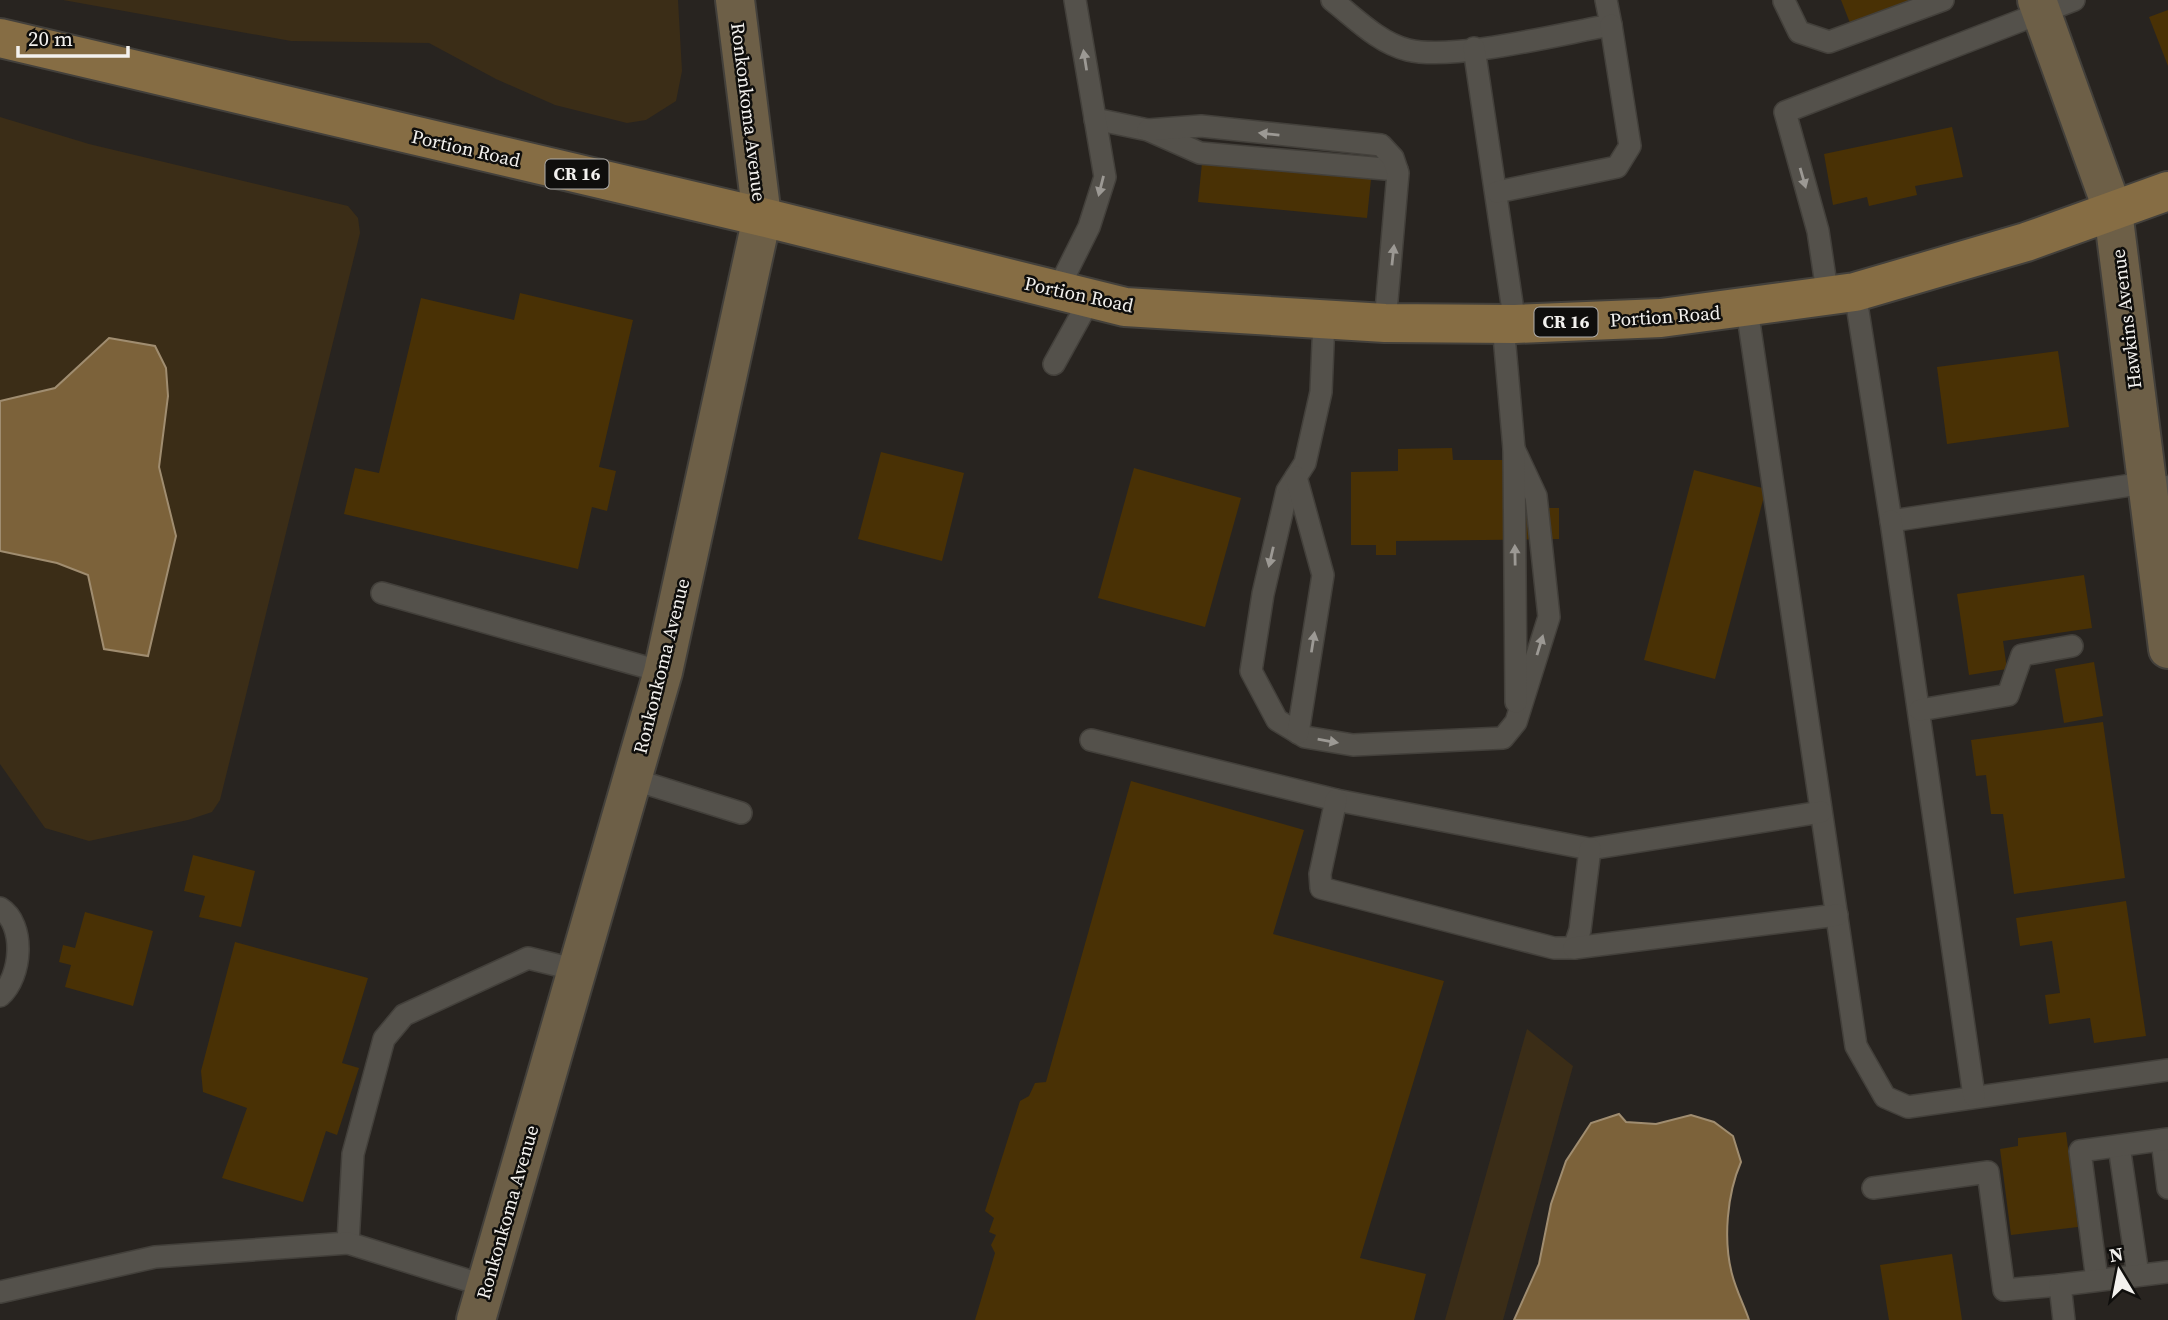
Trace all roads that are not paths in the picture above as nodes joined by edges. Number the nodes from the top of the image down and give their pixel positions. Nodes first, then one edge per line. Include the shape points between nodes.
1 (735, 0) edge
2 (1075, 0) edge
3 (1332, 0) edge
4 (1606, 0) edge
5 (1943, 0) edge
6 (1784, 1) edge
7 (2051, 4) edge
8 (1611, 25) junction
9 (0, 38) edge
10 (1474, 48) junction
11 (1095, 119) junction
12 (2168, 191) edge
13 (1497, 192) junction
14 (2113, 211) junction
15 (762, 217) junction
16 (1073, 295) junction
17 (1842, 295) junction
18 (1747, 309) junction
19 (1324, 320) junction
20 (1385, 323) junction
21 (1509, 324) junction
22 (1054, 364) dead end
23 (1514, 449) junction
24 (1291, 484) junction
25 (2156, 485) edge
26 (1891, 521) junction
27 (382, 593) dead end
28 (2072, 646) dead end
29 (2168, 649) edge
30 (663, 672) junction
31 (1920, 710) junction
32 (1516, 722) junction
33 (1298, 733) junction
34 (1091, 740) dead end
35 (632, 779) junction
36 (1336, 800) junction
37 (1821, 812) junction
38 (741, 813) dead end
39 (1590, 849) junction
40 (0, 908) edge
41 (1836, 915) junction
42 (1574, 947) junction
43 (577, 970) junction
44 (0, 996) edge
45 (2168, 1070) edge
46 (1974, 1096) junction
47 (2165, 1140) edge
48 (2119, 1146) junction
49 (1873, 1188) dead end
50 (2168, 1188) edge
51 (348, 1243) junction
52 (2168, 1272) edge
53 (2138, 1275) junction
54 (2098, 1280) junction
55 (2060, 1284) junction
56 (0, 1292) edge
57 (481, 1303) edge
58 (2064, 1320) edge

1 - 15 street, Ronkonkoma Avenue
11 -> 2 lane
3 - 10 lane via 1384,40 1406,50 1436,55
4 - 8 lane
5 - 6 lane via 1829,41 1799,32
7 - 14 street, Hawkins Avenue
7 -> 17 lane via 1785,113 1818,231
8 - 10 lane
8 - 13 lane via 1630,146 1617,167
9 - 15 main road, Portion Road / CR 16
10 - 13 lane
11 -> 16 lane via 1104,177
20 -> 11 lane via 1398,200 1397,170 1381,145 1201,126 1148,130
12 - 14 main road, Portion Road / CR 16
13 - 21 lane
14 - 17 main road, Portion Road / CR 16 via 2026,242
14 - 25 street, Hawkins Avenue
15 - 16 main road, Portion Road / CR 16
15 - 30 street, Ronkonkoma Avenue
16 - 19 main road, Portion Road / CR 16 via 1125,307
16 - 22 lane
17 - 18 main road, Portion Road / CR 16
17 - 26 lane
18 - 21 main road, Portion Road / CR 16 via 1661,318
18 - 37 lane
19 - 20 main road, Portion Road / CR 16
19 - 24 lane via 1321,392 1305,463
20 - 21 main road, Portion Road / CR 16
21 - 23 lane
32 -> 23 lane
32 -> 23 lane via 1549,617 1536,496
33 -> 24 lane via 1324,575
24 -> 33 lane via 1263,594 1251,671 1277,720
25 - 26 lane
25 - 29 street, Hawkins Avenue
26 - 31 lane
27 - 30 lane
28 - 31 lane via 2022,655 2008,695
30 - 35 street, Ronkonkoma Avenue
31 - 46 lane
33 -> 32 lane via 1353,745 1503,737
34 - 36 lane
35 - 38 lane
35 - 43 street, Ronkonkoma Avenue
36 - 39 lane
36 - 42 lane via 1321,888 1555,948
37 - 39 lane
37 - 41 lane
39 - 42 lane
40 - 44 lane via 19,939 15,972
41 - 42 lane
41 - 46 lane via 1856,1045 1885,1097 1908,1107
43 - 51 lane via 528,958 404,1015 384,1039 353,1154
43 - 57 street, Ronkonkoma Avenue
45 - 46 lane
47 - 48 lane
47 - 50 lane
48 - 53 lane
48 - 54 lane via 2080,1151
49 - 55 lane via 1988,1172 2004,1290
51 - 56 lane via 155,1257
51 - 57 lane
52 - 53 lane
53 - 54 lane
54 - 55 lane
55 - 58 lane

